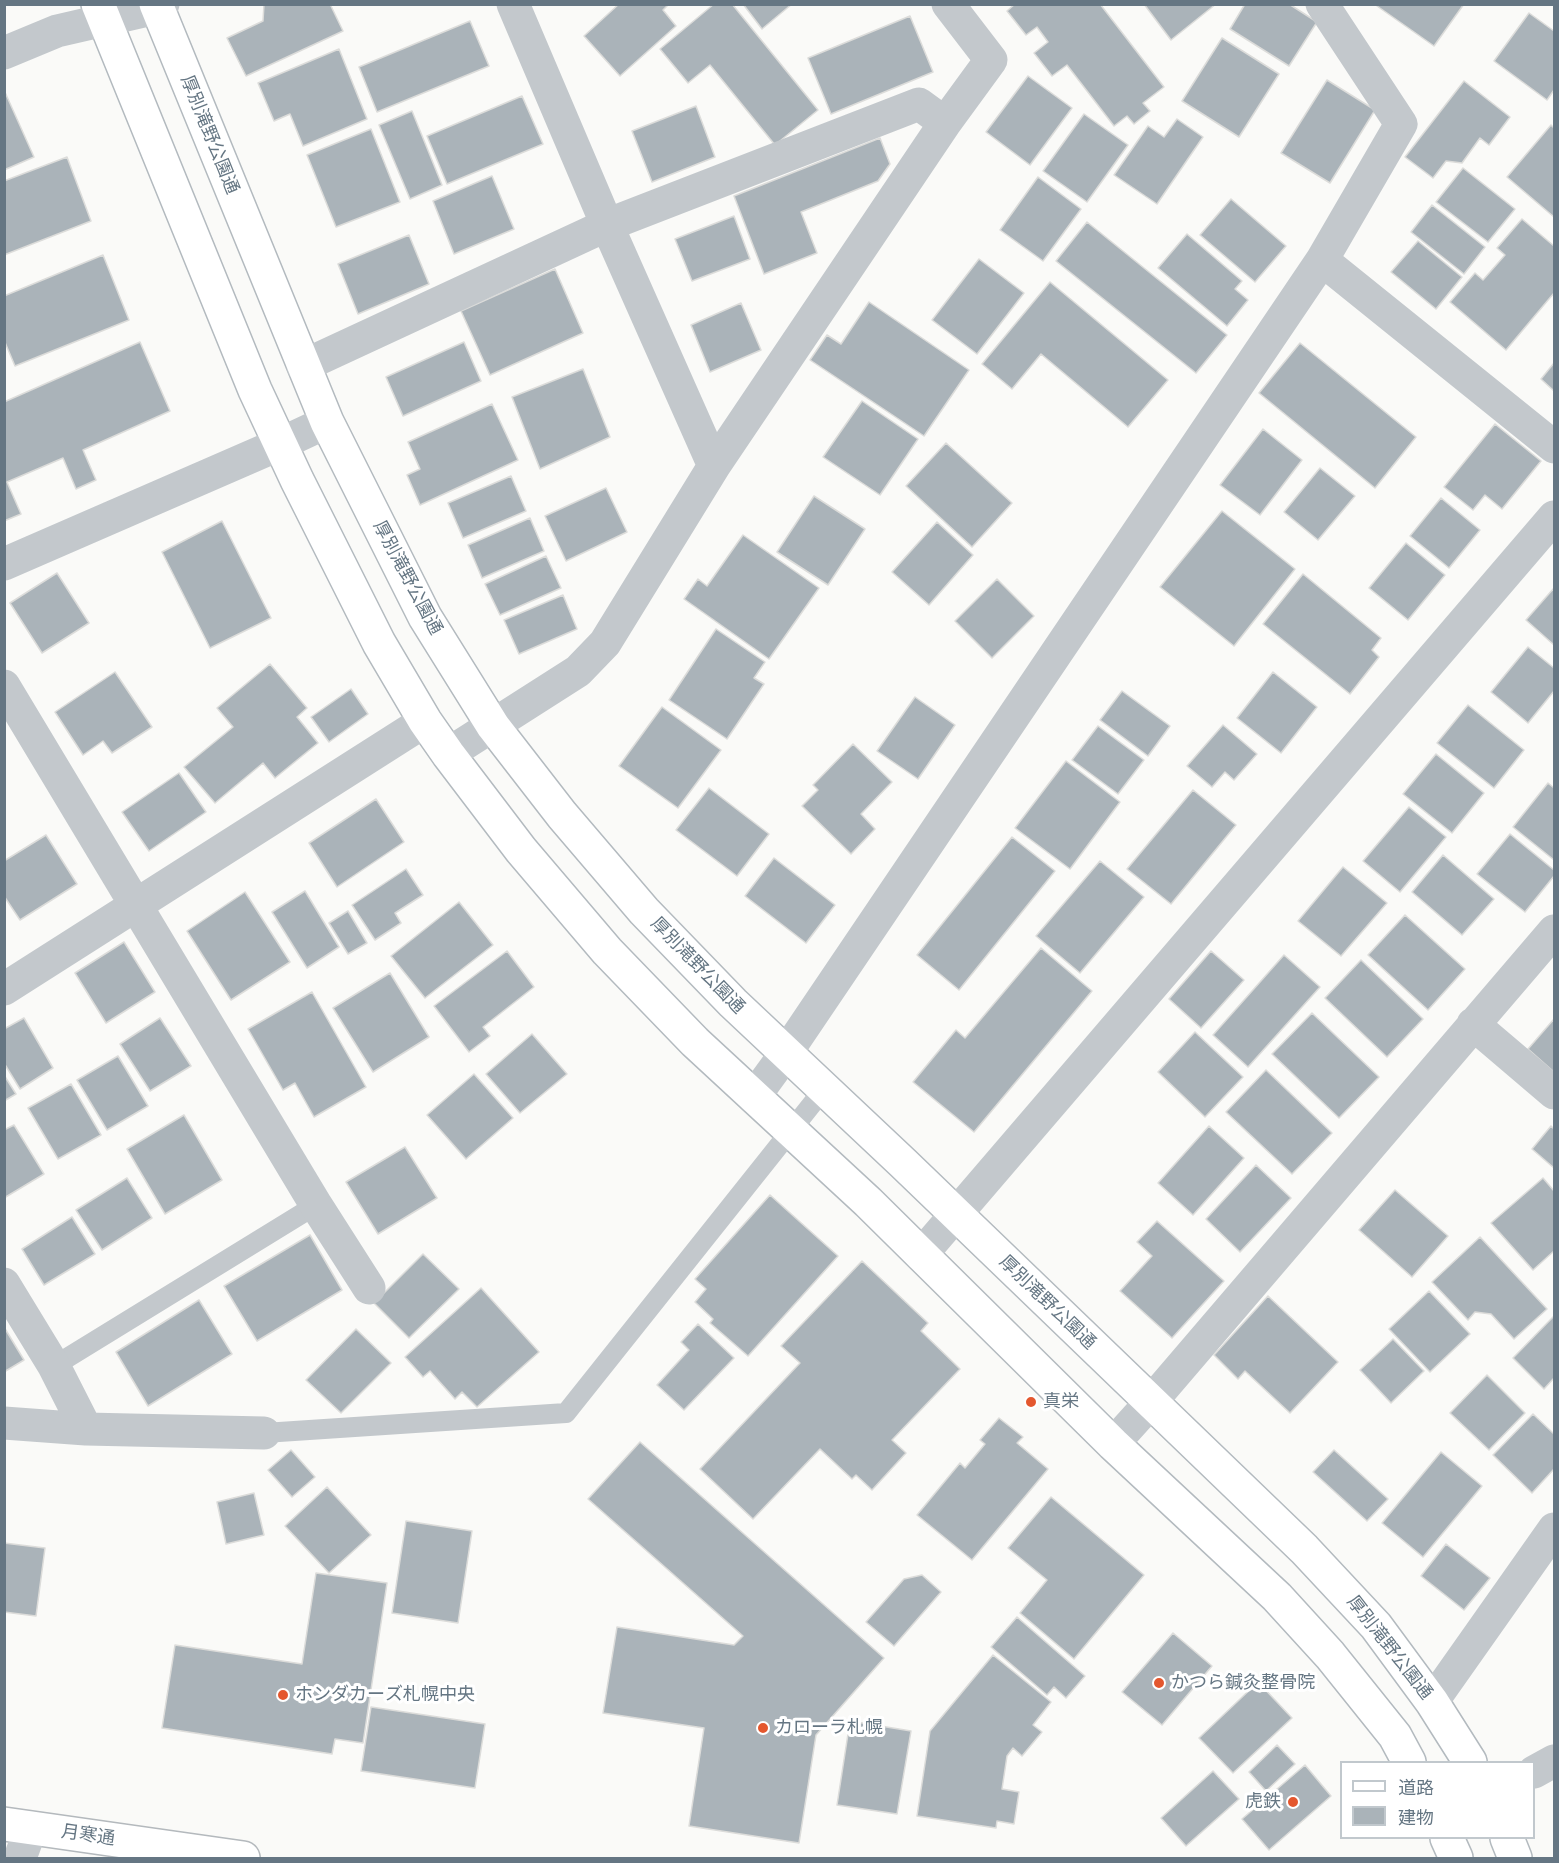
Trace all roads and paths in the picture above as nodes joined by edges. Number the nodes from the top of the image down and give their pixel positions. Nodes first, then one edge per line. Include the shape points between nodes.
1 (513, 4) edge
2 (948, 4) edge
3 (1322, 4) edge
4 (159, 6) edge
5 (101, 13) edge
6 (4, 53) edge
7 (945, 123) junction
8 (607, 225) junction
9 (1322, 260) junction
10 (303, 366) junction
11 (327, 422) junction
12 (280, 444) junction
13 (1554, 447) edge
14 (714, 466) junction
15 (1554, 517) edge
16 (4, 564) edge
17 (4, 686) edge
18 (425, 721) junction
19 (493, 726) junction
20 (447, 754) junction
21 (137, 906) junction
22 (1554, 931) edge
23 (4, 989) edge
24 (1473, 1024) junction
25 (786, 1053) junction
26 (824, 1089) junction
27 (1554, 1093) edge
28 (754, 1097) junction
29 (791, 1131) junction
30 (316, 1205) junction
31 (957, 1215) junction
32 (921, 1255) junction
33 (4, 1284) edge
34 (369, 1288) dead end
35 (54, 1366) junction
36 (1150, 1403) junction
37 (4, 1423) edge
38 (86, 1429) junction
39 (264, 1433) joint
40 (1113, 1444) junction
41 (1554, 1529) edge
42 (1432, 1702) junction
43 (1408, 1761) edge
44 (1469, 1761) edge
45 (18, 1826) edge
46 (1447, 1839) edge
47 (1507, 1839) edge
48 (181, 1854) edge
49 (20, 1858) edge
50 (243, 1858) edge
51 (1456, 1858) edge
52 (1515, 1858) edge

1 - 8 street
2 - 7 street via 991,60
3 - 9 street via 1401,124
4 - 5 street
4 - 10 main road, 厚別滝野公園通
5 - 6 street
5 - 12 main road
7 - 8 street via 919,104
7 - 14 street
8 - 10 street
8 - 14 street
9 - 13 street
9 - 25 street
10 - 11 main road, 厚別滝野公園通
11 - 12 street
11 - 19 main road, 厚別滝野公園通 via 425,617
12 - 16 street
12 - 18 main road via 379,643
14 - 19 street via 605,642 578,671
15 - 31 street
17 - 21 street
18 - 20 main road
18 - 21 street
19 - 20 street
19 - 25 main road, 厚別滝野公園通 via 644,911
20 - 28 main road via 521,850 607,951
21 - 23 street
21 - 30 street
22 - 24 street
24 - 27 street
24 - 36 street
25 - 26 main road, 厚別滝野公園通
25 - 28 street
26 - 29 lane
26 - 31 main road, 厚別滝野公園通
28 - 29 main road
29 - 32 main road
29 - 39 lane via 566,1413
30 - 34 street
30 - 35 lane
31 - 32 street
31 - 36 main road, 厚別滝野公園通
32 - 40 main road
33 - 35 street
35 - 38 street
36 - 40 street
36 - 42 main road, 厚別滝野公園通 via 1320,1566 1376,1626
37 - 38 street
38 - 39 street
40 - 43 main road via 1277,1597 1395,1736
41 - 42 street
42 - 44 main road, 厚別滝野公園通
45 - 48 main road, 月寒通
45 - 49 street
46 - 51 main road
47 - 52 main road
48 - 50 main road, 月寒通

